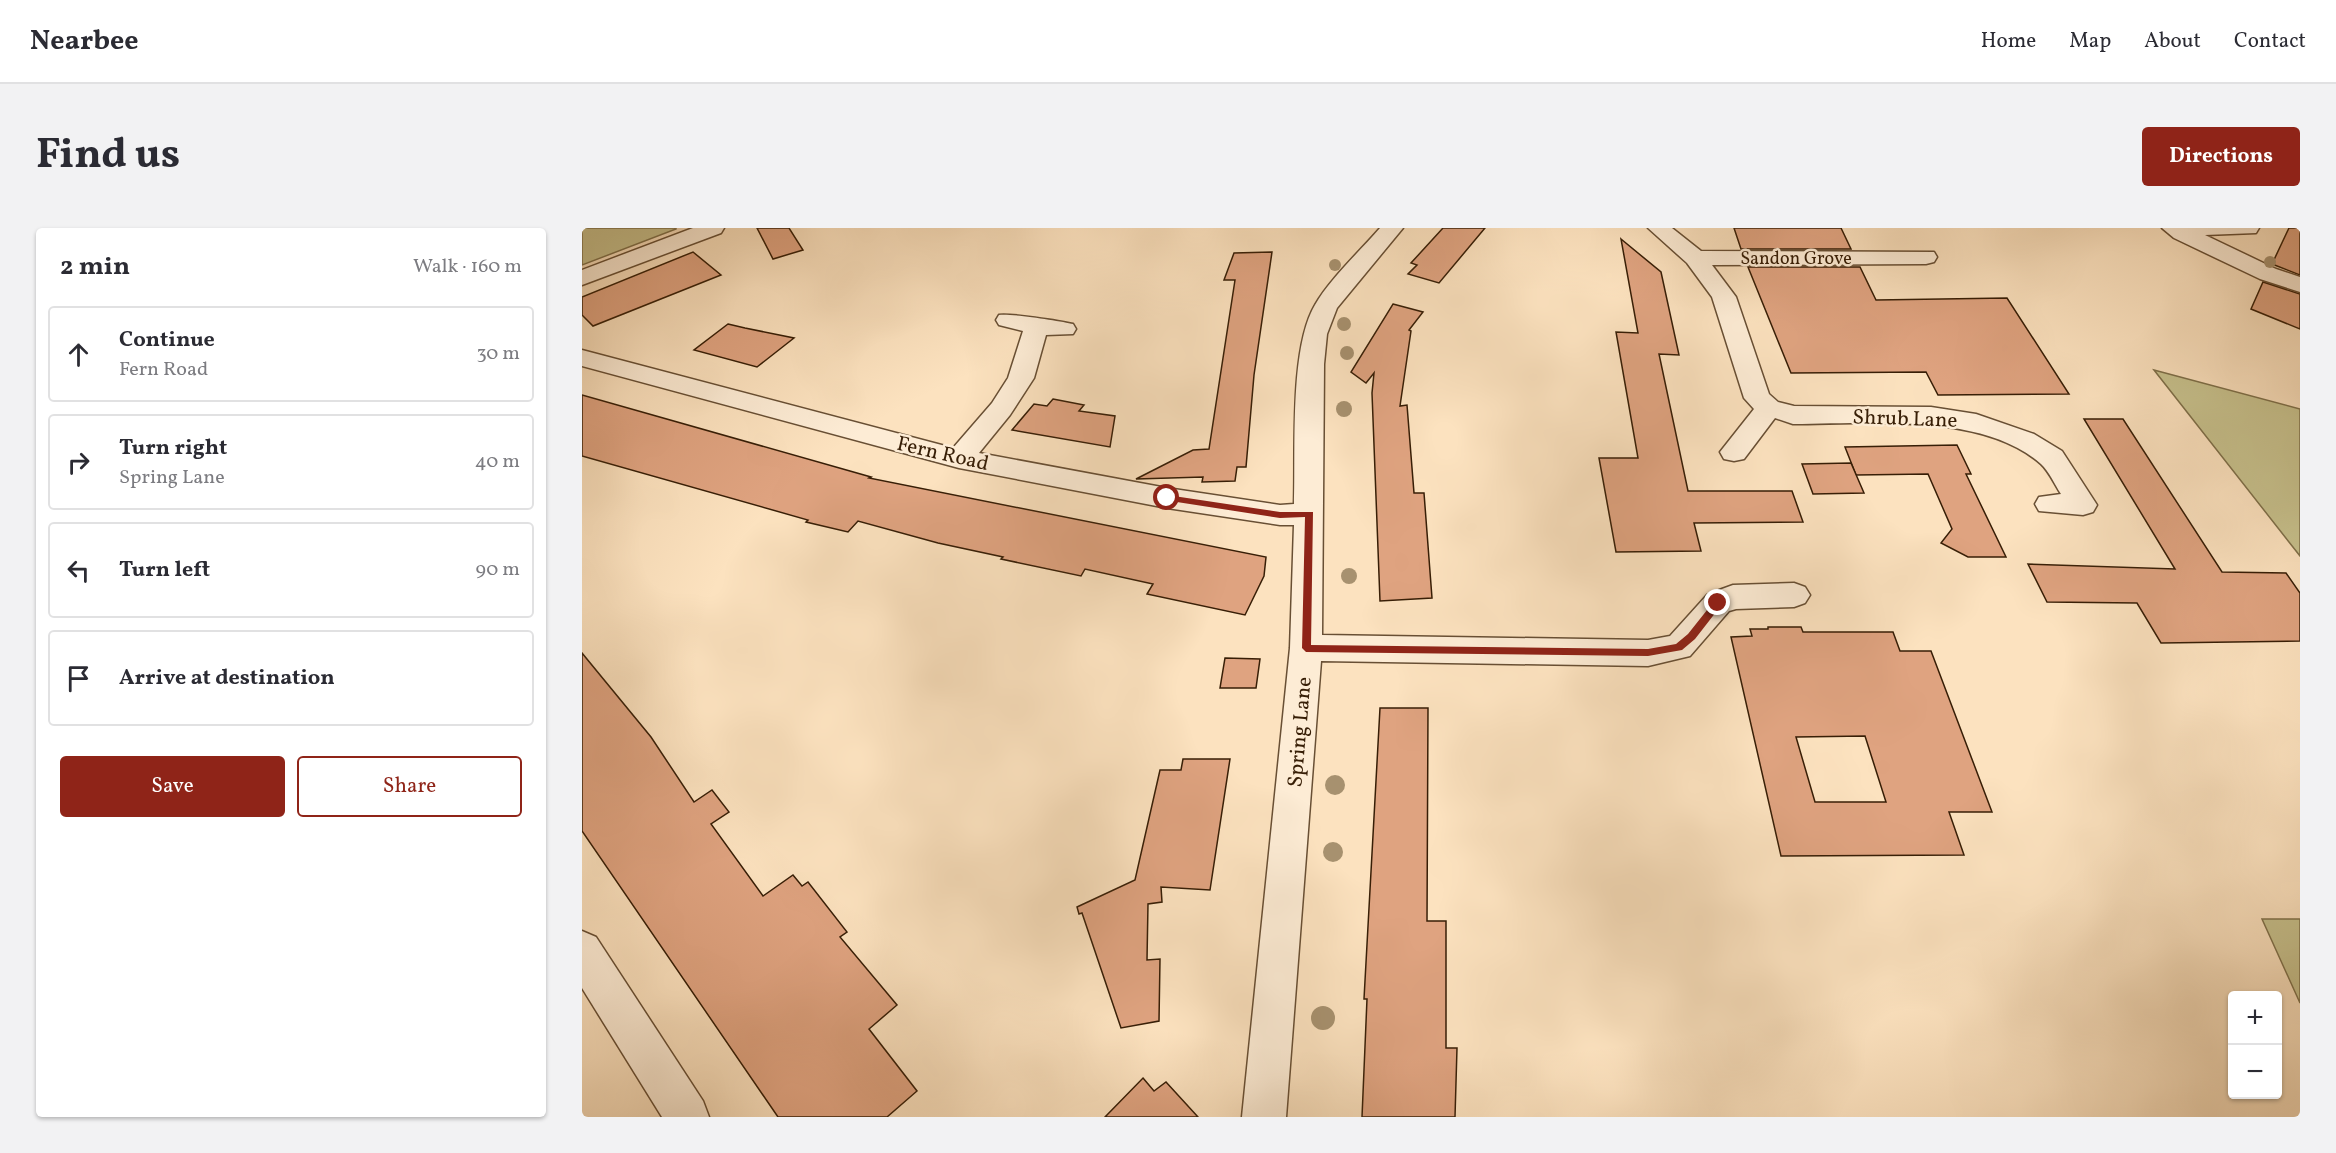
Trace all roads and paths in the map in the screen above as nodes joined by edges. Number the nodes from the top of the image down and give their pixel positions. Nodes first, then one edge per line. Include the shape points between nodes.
1 (712, 228) edge
2 (1392, 228) edge
3 (1659, 228) edge
4 (2248, 228) edge
5 (2177, 231) edge
6 (1926, 257) dead end
7 (1695, 258) junction
8 (582, 278) edge
9 (2300, 285) edge
10 (1008, 320) dead end
11 (1036, 327) junction
12 (1064, 329) dead end
13 (582, 358) edge
14 (1769, 408) junction
15 (1734, 452) dead end
16 (959, 459) junction
17 (2049, 504) dead end
18 (1310, 514) junction
19 (1794, 595) dead end
20 (1306, 648) junction
21 (582, 951) edge
22 (687, 1117) edge
23 (1264, 1117) edge

1 - 8 street
2 - 18 street, Spring Lane via 1326,306 1315,334 1311,364
3 - 7 street
4 - 5 street
5 - 9 street
6 - 7 street, Sandon Grove via 1902,267
7 - 14 street via 1724,297 1757,398
10 - 11 street
11 - 12 street
11 - 16 street via 1021,378
13 - 16 street, Fern Road
14 - 15 street
14 - 17 street, Shrub Lane via 1793,414 1967,420 2024,440 2052,458 2083,505
16 - 18 street, Fern Road via 1201,503 1280,515
18 - 20 street, Spring Lane
19 - 20 street via 1733,597 1718,603 1679,647 1648,652
20 - 23 street, Spring Lane
21 - 22 street

